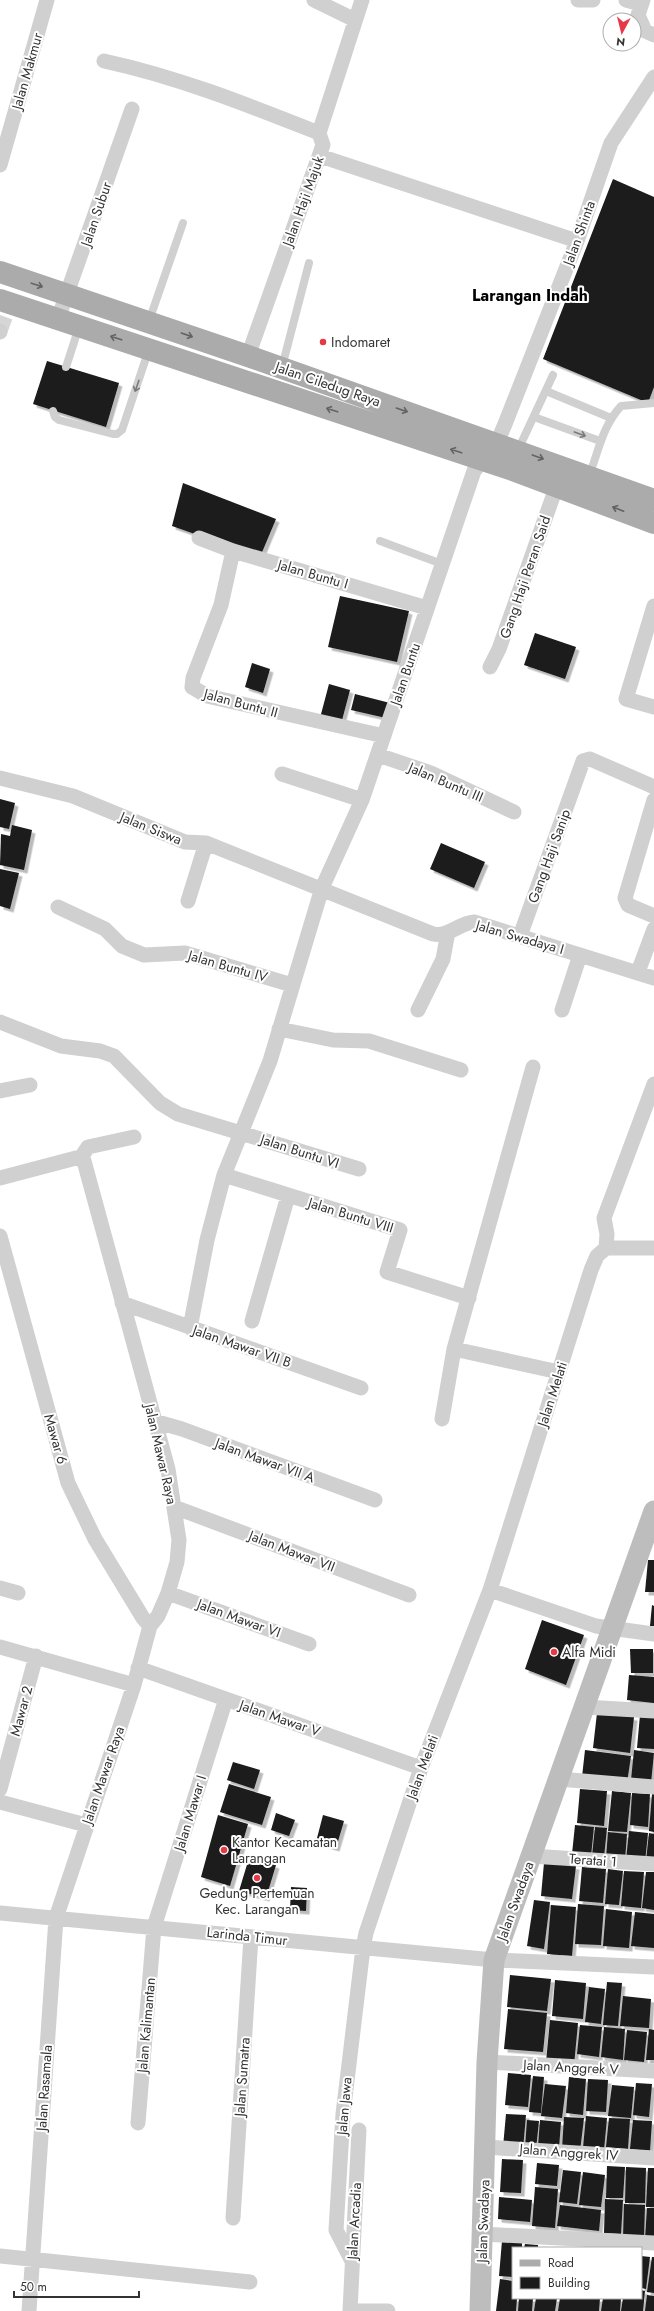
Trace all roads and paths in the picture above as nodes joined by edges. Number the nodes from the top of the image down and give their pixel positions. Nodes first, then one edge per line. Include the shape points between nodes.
1 (47, 0) edge
2 (314, 0) edge
3 (362, 0) edge
4 (578, 0) edge
5 (593, 0) edge
6 (636, 1) edge
7 (355, 20) junction
8 (654, 35) edge
9 (104, 61) dead end
10 (654, 77) edge
11 (132, 110) dead end
12 (319, 133) junction
13 (320, 156) junction
14 (0, 165) edge
15 (184, 223) dead end
16 (577, 241) junction
17 (310, 263) dead end
18 (0, 272) edge
19 (67, 294) junction
20 (88, 302) junction
21 (5, 306) edge
22 (58, 319) junction
23 (153, 323) junction
24 (79, 326) junction
25 (149, 349) junction
26 (248, 356) junction
27 (66, 367) dead end
28 (282, 368) junction
29 (553, 375) dead end
30 (546, 391) junction
31 (654, 403) edge
32 (54, 411) dead end
33 (534, 417) junction
34 (611, 418) junction
35 (600, 441) junction
36 (497, 443) junction
37 (514, 459) junction
38 (484, 460) junction
39 (589, 476) junction
40 (557, 485) junction
41 (654, 500) edge
42 (654, 523) edge
43 (199, 538) dead end
44 (380, 541) dead end
45 (232, 551) junction
46 (442, 564) junction
47 (654, 606) edge
48 (427, 608) junction
49 (490, 667) dead end
50 (654, 707) edge
51 (384, 736) junction
52 (378, 755) junction
53 (282, 774) dead end
54 (0, 778) edge
55 (654, 787) edge
56 (362, 800) junction
57 (654, 800) edge
58 (514, 812) dead end
59 (206, 843) junction
60 (322, 888) junction
61 (188, 901) dead end
62 (58, 907) dead end
63 (654, 916) edge
64 (654, 929) edge
65 (448, 932) junction
66 (520, 936) junction
67 (580, 955) junction
68 (638, 972) junction
69 (654, 978) edge
70 (292, 985) junction
71 (418, 1010) dead end
72 (562, 1010) dead end
73 (0, 1022) edge
74 (279, 1029) junction
75 (533, 1067) dead end
76 (461, 1070) dead end
77 (654, 1084) edge
78 (30, 1085) dead end
79 (0, 1091) edge
80 (240, 1131) junction
81 (134, 1138) dead end
82 (80, 1159) junction
83 (359, 1169) dead end
84 (224, 1175) junction
85 (0, 1178) edge
86 (288, 1196) junction
87 (0, 1236) edge
88 (606, 1248) junction
89 (654, 1248) edge
90 (469, 1298) junction
91 (122, 1303) junction
92 (252, 1321) dead end
93 (190, 1328) junction
94 (454, 1349) junction
95 (559, 1372) junction
96 (361, 1388) dead end
97 (442, 1419) dead end
98 (154, 1421) junction
99 (375, 1500) dead end
100 (174, 1507) junction
101 (654, 1511) edge
102 (647, 1550) edge
103 (0, 1588) edge
104 (490, 1590) junction
105 (18, 1593) dead end
106 (168, 1593) junction
107 (409, 1595) dead end
108 (150, 1626) junction
109 (612, 1629) junction
110 (654, 1634) edge
111 (309, 1644) dead end
112 (0, 1647) edge
113 (36, 1656) junction
114 (138, 1668) junction
115 (134, 1685) junction
116 (226, 1699) junction
117 (584, 1707) junction
118 (654, 1711) edge
119 (421, 1768) junction
120 (559, 1779) junction
121 (654, 1787) edge
122 (0, 1789) edge
123 (0, 1802) edge
124 (86, 1825) junction
125 (531, 1856) junction
126 (654, 1864) edge
127 (0, 1913) edge
128 (56, 1918) junction
129 (154, 1927) junction
130 (251, 1937) junction
131 (362, 1948) junction
132 (494, 1960) junction
133 (654, 1967) edge
134 (487, 2062) junction
135 (654, 2072) edge
136 (138, 2123) dead end
137 (359, 2130) dead end
138 (485, 2147) junction
139 (654, 2158) edge
140 (234, 2218) dead end
141 (482, 2234) junction
142 (654, 2243) edge
143 (0, 2256) edge
144 (33, 2259) junction
145 (352, 2261) junction
146 (250, 2282) dead end
147 (29, 2311) edge
148 (351, 2311) edge
149 (388, 2311) edge
150 (480, 2311) edge

1 - 14 street, Jalan Makmur
2 - 7 street
3 - 7 street, Jalan Haji Majuk
4 - 5 street
6 - 8 street via 643,28
7 - 12 street, Jalan Haji Majuk
9 - 12 street via 151,71
10 - 16 street, Jalan Shinta via 611,143
11 - 19 street, Jalan Subur
12 - 13 street, Jalan Haji Majuk via 323,145
13 - 16 street
13 - 26 street, Jalan Haji Majuk
15 - 23 lane
16 - 36 street, Jalan Shinta
17 - 28 lane
18 -> 19 main road, Jalan Ciledug Raya
19 - 20 main road, Jalan Ciledug Raya
19 - 22 street, Jalan Subur
20 - 23 main road, Jalan Ciledug Raya
20 - 24 main road
21 - 22 main road, Jalan Ciledug Raya
22 - 24 main road, Jalan Ciledug Raya
23 - 25 main road
23 -> 26 main road, Jalan Ciledug Raya
25 -> 24 main road, Jalan Ciledug Raya
24 - 27 lane
25 -> 32 lane via 122,430 117,434 58,420
38 -> 25 main road, Jalan Ciledug Raya
26 - 28 main road, Jalan Ciledug Raya
28 -> 36 main road, Jalan Ciledug Raya
29 - 30 lane
30 - 33 lane
30 - 34 lane
31 - 34 lane via 622,406
33 -> 35 lane
33 - 37 lane
34 - 35 lane
35 - 39 lane
36 - 37 main road, Jalan Ciledug Raya
36 - 38 street, Jalan Shinta
37 - 38 main road, Jalan Ciledug Raya
37 -> 39 main road, Jalan Ciledug Raya
37 - 40 main road, Jalan Ciledug Raya
38 - 46 street, Jalan Buntu via 474,471
39 - 41 main road, Jalan Ciledug Raya
42 -> 40 main road, Jalan Ciledug Raya
40 - 49 street, Gang Haji Peran Said via 500,649
43 - 45 street, Jalan Buntu I
44 - 46 lane
45 - 48 street, Jalan Buntu I
45 - 51 street, Jalan Buntu II via 221,605 193,678 192,687 207,696
46 - 48 street, Jalan Buntu
47 - 50 street via 626,699
48 - 51 street, Jalan Buntu
51 - 52 street, Jalan Buntu
52 - 56 street, Jalan Buntu
52 - 58 street, Jalan Buntu III via 431,774
53 - 56 street
54 - 59 street, Jalan Siswa via 73,796 185,842
55 - 66 street, Gang Haji Sanip via 590,759 583,761
56 - 60 street, Jalan Buntu
57 - 63 street via 625,898 628,905
59 - 60 street, Jalan Siswa
59 - 61 street
60 - 65 street, Jalan Swadaya I via 433,934 444,935
60 - 70 street, Jalan Buntu
62 - 70 street, Jalan Buntu IV via 105,929 122,946 144,955 185,953
64 - 68 street
65 - 66 street, Jalan Swadaya I via 468,922 474,922
65 - 71 street via 443,959
66 - 67 street, Jalan Swadaya I
67 - 68 street, Jalan Swadaya I
67 - 72 street
68 - 69 street, Jalan Swadaya I
70 - 74 street, Jalan Buntu
73 - 80 street, Jalan Buntu VI via 60,1046 100,1051 114,1056 160,1103 178,1114
74 - 76 street via 333,1040 369,1041
74 - 80 street, Jalan Buntu via 270,1061
75 - 90 street
77 - 88 street via 604,1218
78 - 79 street
80 - 83 street, Jalan Buntu VI
80 - 84 street, Jalan Buntu
81 - 82 street via 88,1147
82 - 85 street
82 - 91 street, Jalan Mawar Raya via 84,1161
84 - 86 street, Jalan Buntu VIII
84 - 93 street, Jalan Buntu
86 - 90 street, Jalan Buntu VIII via 400,1230 387,1272
86 - 92 street
87 - 108 street, Mawar 6 via 68,1483 95,1539
88 - 89 street
88 - 95 street, Jalan Melati via 597,1256 591,1270
90 - 94 street
91 - 93 street, Jalan Mawar VII B
91 - 98 street, Jalan Mawar Raya
93 - 96 street, Jalan Mawar VII B
94 - 95 street
94 - 97 street
95 - 104 street, Jalan Melati
98 - 99 street, Jalan Mawar VII A
98 - 100 street, Jalan Mawar Raya via 168,1469
100 - 106 street, Jalan Mawar Raya via 178,1540 177,1562
100 - 107 street, Jalan Mawar VII
101 - 102 street, Jalan Swadaya
102 - 109 street, Jalan Swadaya
103 - 105 street
104 - 109 street
104 - 119 street, Jalan Melati
106 - 108 street, Jalan Mawar Raya via 158,1616
106 - 111 street, Jalan Mawar VI
108 - 114 street, Jalan Mawar Raya
109 - 110 street
109 - 117 street, Jalan Swadaya
112 - 113 street
113 - 115 street
113 - 122 street, Mawar 2
114 - 115 street, Jalan Mawar Raya
114 - 116 street, Jalan Mawar V
115 - 124 street, Jalan Mawar Raya
116 - 119 street, Jalan Mawar V
116 - 129 street, Jalan Mawar I
117 - 118 street
117 - 120 street, Jalan Swadaya
119 - 131 street, Jalan Melati
120 - 121 street
120 - 125 street, Jalan Swadaya
123 - 124 street
124 - 128 street, Jalan Mawar Raya
125 - 126 street, Teratai 1
125 - 132 street, Jalan Swadaya
127 - 128 street, Larinda Timur
128 - 129 street, Larinda Timur
128 - 144 street, Jalan Rasamala
129 - 130 street, Larinda Timur
129 - 136 street, Jalan Kalimantan
130 - 131 street, Larinda Timur
130 - 140 street, Jalan Sumatra
131 - 132 street, Larinda Timur
131 - 145 street, Jalan Jawa via 343,2114 336,2230
132 - 133 street, Larinda Timur
132 - 134 street, Jalan Swadaya
134 - 135 street, Jalan Anggrek V
134 - 138 street, Jalan Swadaya
137 - 145 street, Jalan Arcadia
138 - 139 street, Jalan Anggrek IV
138 - 141 street, Jalan Swadaya
141 - 142 street
141 - 150 street, Jalan Swadaya
143 - 144 street
144 - 146 street
144 - 147 street, Jalan Rasamala
145 - 148 street, Jalan Arcadia
148 - 149 street, Jalan Arcadia

